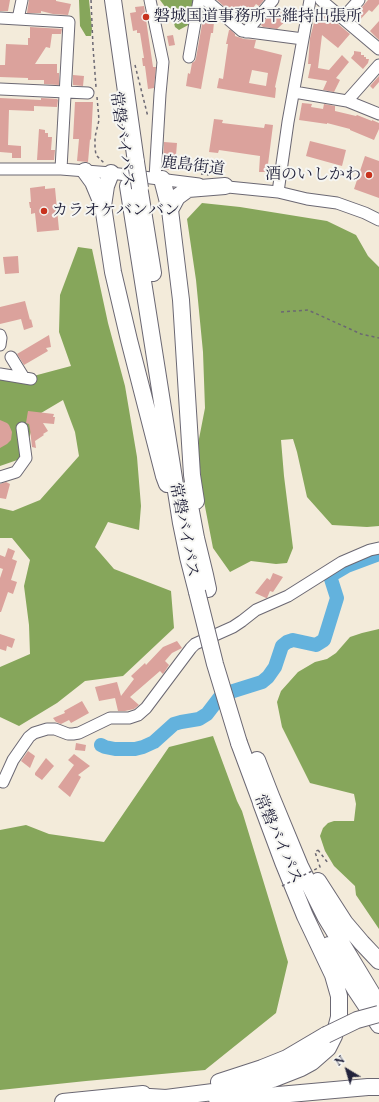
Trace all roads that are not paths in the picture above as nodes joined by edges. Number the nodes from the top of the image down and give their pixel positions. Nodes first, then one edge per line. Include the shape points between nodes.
1 (22, 0) edge
2 (102, 0) edge
3 (113, 0) edge
4 (150, 0) edge
5 (199, 0) edge
6 (206, 0) edge
7 (274, 0) edge
8 (310, 0) edge
9 (321, 0) edge
10 (359, 0) edge
11 (0, 18) edge
12 (343, 18) junction
13 (18, 19) junction
14 (246, 32) junction
15 (303, 39) junction
16 (379, 49) edge
17 (189, 58) dead end
18 (379, 64) edge
19 (0, 89) edge
20 (66, 91) junction
21 (93, 91) road end
22 (294, 92) junction
23 (347, 101) junction
24 (379, 114) edge
25 (130, 162) junction
26 (107, 168) junction
27 (0, 169) edge
28 (61, 170) junction
29 (85, 171) junction
30 (158, 178) junction
31 (219, 181) junction
32 (134, 187) junction
33 (278, 192) junction
34 (103, 206) junction
35 (170, 210) junction
36 (379, 220) edge
37 (0, 334) edge
38 (0, 345) edge
39 (11, 357) dead end
40 (0, 374) edge
41 (22, 428) dead end
42 (0, 477) edge
43 (181, 523) junction
44 (379, 548) edge
45 (203, 585) junction
46 (0, 781) edge
47 (266, 800) junction
48 (379, 961) edge
49 (379, 1005) edge
50 (379, 1014) edge
51 (379, 1025) edge
52 (379, 1087) edge
53 (134, 1096) junction
54 (63, 1102) edge
55 (182, 1102) edge

1 - 13 street
2 - 25 highway, 常磐バイパス
3 - 25 highway, 常磐バイパス
4 - 30 street via 164,62 156,152
5 - 17 street
6 - 14 street via 237,28
7 - 14 street
8 - 15 street
9 - 12 street
10 - 12 street
11 - 13 street
12 - 16 street
13 - 20 street via 69,22
14 - 15 street
15 - 22 street
18 - 23 street
19 - 20 street
20 - 21 street
20 - 28 street
22 - 23 street
22 - 33 street
23 - 24 street
25 - 32 highway, 常磐バイパス
26 - 29 street, 鹿島街道
26 - 30 street, 鹿島街道
26 - 34 highway
27 - 28 street, 鹿島街道
28 - 29 street, 鹿島街道
29 - 34 highway via 93,182
30 - 31 street, 鹿島街道
30 - 35 highway
31 - 33 street, 鹿島街道
31 - 35 highway via 188,189 176,197
32 - 43 highway, 常磐バイパス
32 - 45 highway, 常磐バイパス
33 - 36 street, 鹿島街道 via 337,203
34 - 43 highway via 113,272 129,340 164,476
35 - 45 highway via 181,300 192,475 203,538
37 - 38 street
39 - 40 street via 28,378
41 - 42 street via 26,458 16,472
43 - 45 highway, 常磐バイパス via 188,557
44 - 46 street via 342,562 288,596 256,610 233,627 195,644 138,715 129,718 110,718 79,733 68,734 47,729 34,733 13,760 3,782
45 - 47 highway, 常磐バイパス, bridge via 215,664
47 - 48 highway via 346,923
47 - 49 highway, 常磐バイパス via 326,916
47 - 51 highway, 常磐バイパス via 286,860 311,912 355,989
47 - 53 highway via 283,862 333,975 339,996 339,1017 334,1036 328,1048 312,1062 273,1079 213,1092 166,1098
50 - 53 highway, bridge via 357,1020 287,1058 262,1068 210,1085
52 - 55 highway
53 - 54 highway

